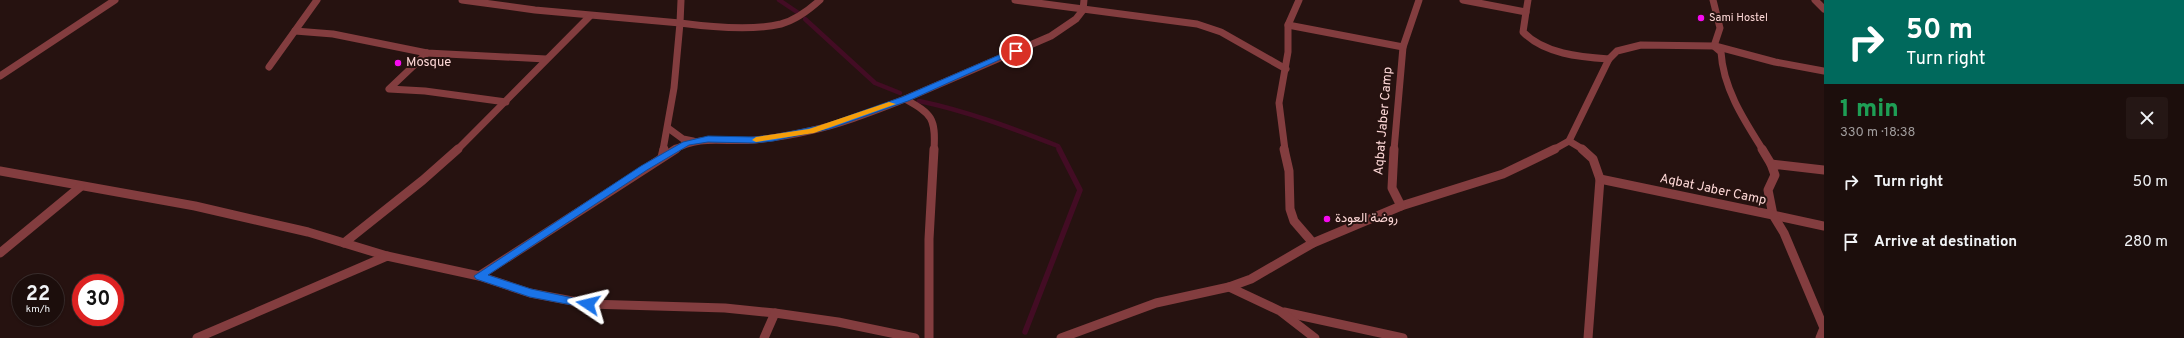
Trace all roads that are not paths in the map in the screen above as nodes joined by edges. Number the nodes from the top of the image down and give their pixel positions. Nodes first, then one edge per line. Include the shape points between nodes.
1 (115, 0) edge
2 (317, 0) edge
3 (462, 0) edge
4 (681, 0) edge
5 (820, 0) edge
6 (1015, 0) edge
7 (1084, 0) edge
8 (1299, 0) edge
9 (1419, 0) edge
10 (1463, 0) edge
11 (1528, 0) edge
12 (1714, 0) edge
13 (1815, 0) edge
14 (1824, 9) edge
15 (1083, 10) junction
16 (1526, 12) junction
17 (590, 16) junction
18 (680, 23) junction
19 (1288, 25) junction
20 (295, 32) junction
21 (1714, 46) junction
22 (1403, 47) junction
23 (427, 53) junction
24 (546, 59) junction
25 (1609, 59) junction
26 (269, 67) dead end
27 (1286, 69) junction
28 (1824, 71) edge
29 (0, 76) edge
30 (905, 99) junction
31 (506, 102) junction
32 (668, 128) junction
33 (694, 141) junction
34 (1569, 141) junction
35 (662, 157) junction
36 (1771, 164) junction
37 (1824, 170) edge
38 (0, 171) edge
39 (1600, 179) junction
40 (80, 187) junction
41 (1401, 206) junction
42 (1773, 215) junction
43 (1824, 226) edge
44 (344, 243) junction
45 (1313, 243) junction
46 (0, 253) edge
47 (387, 256) junction
48 (479, 276) junction
49 (1229, 288) junction
50 (1280, 311) junction
51 (775, 313) junction
52 (197, 338) edge
53 (764, 338) edge
54 (915, 338) edge
55 (929, 338) edge
56 (1061, 338) edge
57 (1315, 338) edge
58 (1403, 338) edge
59 (1588, 338) edge
60 (1820, 338) edge

1 - 29 street
2 - 20 street
3 - 17 street
4 - 18 street
5 - 18 street via 800,15 779,25
6 - 15 street
7 - 15 street
8 - 19 street
9 - 22 street, Aqbat Jaber Camp
10 - 16 street
11 - 16 street
12 - 21 street via 1720,28
13 - 14 street
15 - 27 street via 1206,26
15 - 30 street via 1076,19 1051,36
16 - 25 street via 1523,32 1532,40 1576,55
17 - 18 street
17 - 24 street
18 - 32 street via 675,45 675,77
19 - 22 street
19 - 27 street
20 - 23 street via 340,36
20 - 26 street
21 - 25 street via 1640,45 1617,51
21 - 28 street via 1775,62
21 - 36 street, Aqbat Jaber Camp via 1720,52 1722,67 1738,109
22 - 41 street, Aqbat Jaber Camp via 1391,178 1392,188
23 - 24 street
23 - 31 street via 389,89
24 - 31 street
25 - 34 street
27 - 45 street via 1279,103 1289,170 1290,210 1294,221
30 - 33 street via 855,118 810,131 754,140
30 - 55 street via 926,111 935,131 929,239
31 - 44 street via 446,159
32 - 33 street via 683,139
32 - 35 street
33 - 35 street
34 - 39 street via 1595,159
34 - 41 street via 1503,174
35 - 48 street
36 - 37 street
36 - 42 street, Aqbat Jaber Camp via 1775,175 1768,190
38 - 40 street
39 - 42 street, Aqbat Jaber Camp
39 - 59 street
40 - 44 street via 195,206 300,230
40 - 46 street
41 - 45 street
42 - 43 street
42 - 60 street, Aqbat Jaber Camp via 1784,233 1824,328
44 - 47 street
45 - 49 street via 1251,279
47 - 48 street
47 - 52 street
48 - 51 street via 530,293 588,304 719,308
49 - 50 street
49 - 56 street via 1156,303
50 - 57 street
50 - 58 street
51 - 53 street
51 - 54 street via 838,322

